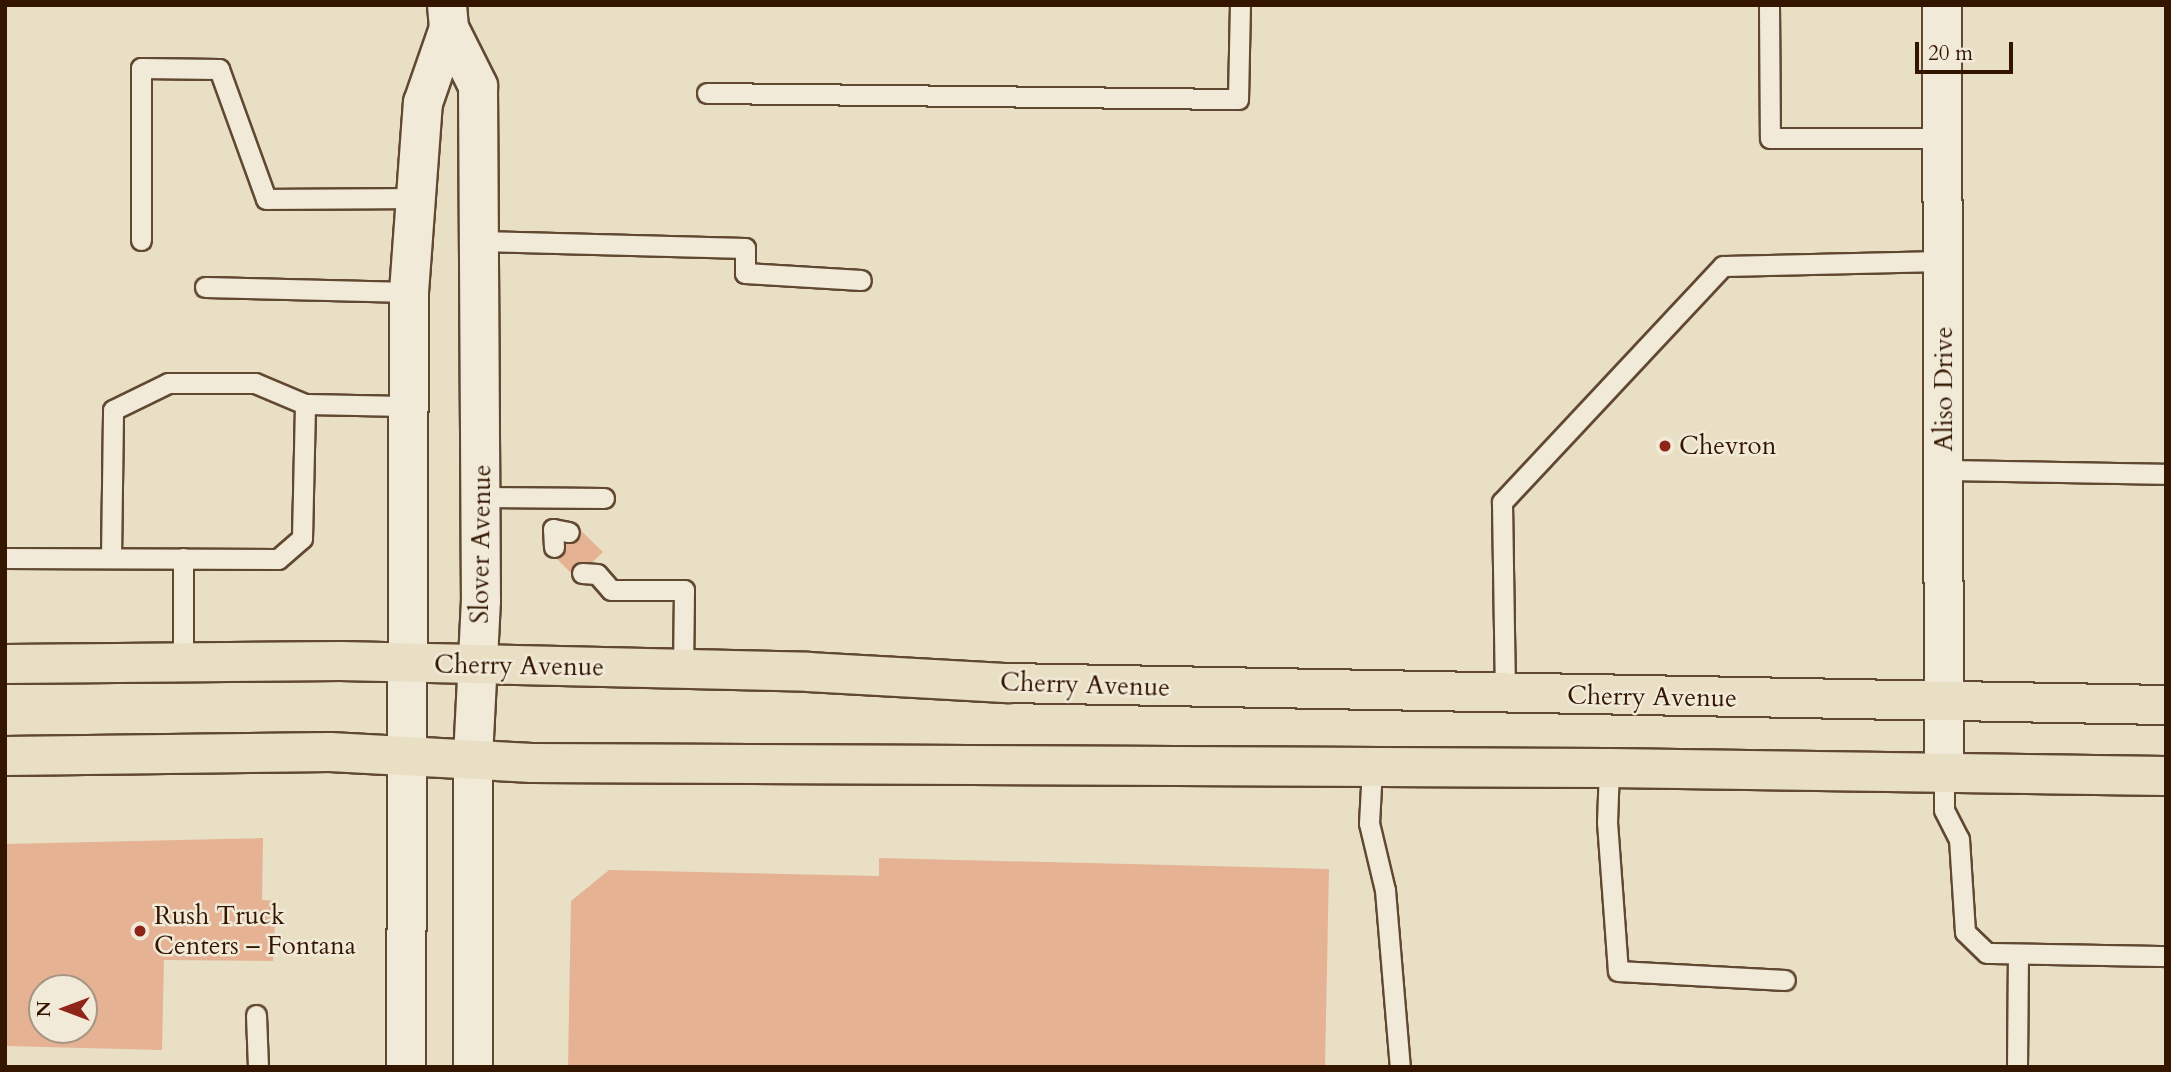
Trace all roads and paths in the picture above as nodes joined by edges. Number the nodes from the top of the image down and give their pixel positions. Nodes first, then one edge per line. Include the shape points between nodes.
1 (1240, 5) edge
2 (1769, 5) edge
3 (1942, 5) edge
4 (448, 17) edge
5 (707, 93) dead end
6 (1943, 138) junction
7 (416, 198) junction
8 (141, 240) dead end
9 (481, 241) junction
10 (1943, 261) junction
11 (861, 280) dead end
12 (205, 287) dead end
13 (409, 292) junction
14 (305, 404) junction
15 (407, 407) junction
16 (1944, 470) junction
17 (2166, 474) edge
18 (482, 497) junction
19 (553, 498) junction
20 (604, 498) dead end
21 (559, 536) dead end
22 (5, 558) edge
23 (111, 558) junction
24 (183, 558) junction
25 (591, 569) dead end
26 (183, 662) junction
27 (5, 664) edge
28 (409, 664) junction
29 (478, 665) junction
30 (683, 669) junction
31 (1505, 694) junction
32 (1944, 703) junction
33 (2166, 705) edge
34 (5, 756) edge
35 (407, 756) junction
36 (473, 759) junction
37 (1372, 768) junction
38 (1609, 768) junction
39 (1944, 773) junction
40 (2166, 776) edge
41 (2018, 954) junction
42 (2166, 956) edge
43 (1785, 980) dead end
44 (256, 1016) dead end
45 (258, 1067) edge
46 (406, 1067) edge
47 (473, 1067) edge
48 (1400, 1067) edge
49 (2017, 1067) edge

1 - 5 lane via 1238,100
2 - 6 lane via 1770,138
3 - 6 main road, Aliso Drive
4 - 7 main road, Slover Avenue via 423,103
4 - 9 main road, Slover Avenue via 478,86
6 - 10 main road, Aliso Drive
7 - 8 lane via 266,199 219,69 141,68
7 - 13 main road, Slover Avenue
9 - 11 lane via 745,248 745,273
9 - 18 main road, Slover Avenue
10 - 16 main road, Aliso Drive
10 - 31 lane via 1723,265 1502,502
12 - 13 lane
13 - 15 main road, Slover Avenue
14 - 15 lane
14 - 23 lane via 255,383 168,383 113,410
14 - 24 lane via 302,538 278,559
15 - 28 main road, Slover Avenue
16 - 17 lane
16 - 32 main road, Aliso Drive
18 - 19 lane
18 - 29 main road, Slover Avenue
19 - 20 lane
19 - 21 lane
22 - 23 lane
23 - 24 lane
24 - 26 lane
25 - 30 lane via 611,590 684,590
26 - 27 main road, Cherry Avenue
26 - 28 main road, Cherry Avenue
28 - 29 main road, Cherry Avenue
28 - 35 main road, Slover Avenue
29 - 30 main road, Cherry Avenue
29 - 36 main road, Slover Avenue
30 - 31 main road, Cherry Avenue via 1008,683
31 - 32 main road, Cherry Avenue
32 - 33 main road, Cherry Avenue
32 - 39 main road, Aliso Drive
34 - 35 main road via 330,752
35 - 36 main road
35 - 46 main road, Slover Avenue
36 - 37 main road
36 - 47 main road, Slover Avenue
37 - 38 main road
37 - 48 lane via 1369,822 1385,891
38 - 39 main road
38 - 43 lane via 1607,822 1618,971
39 - 40 main road
39 - 41 lane via 1944,810 1959,839 1965,932 1987,953
41 - 42 lane
41 - 49 lane
44 - 45 lane

